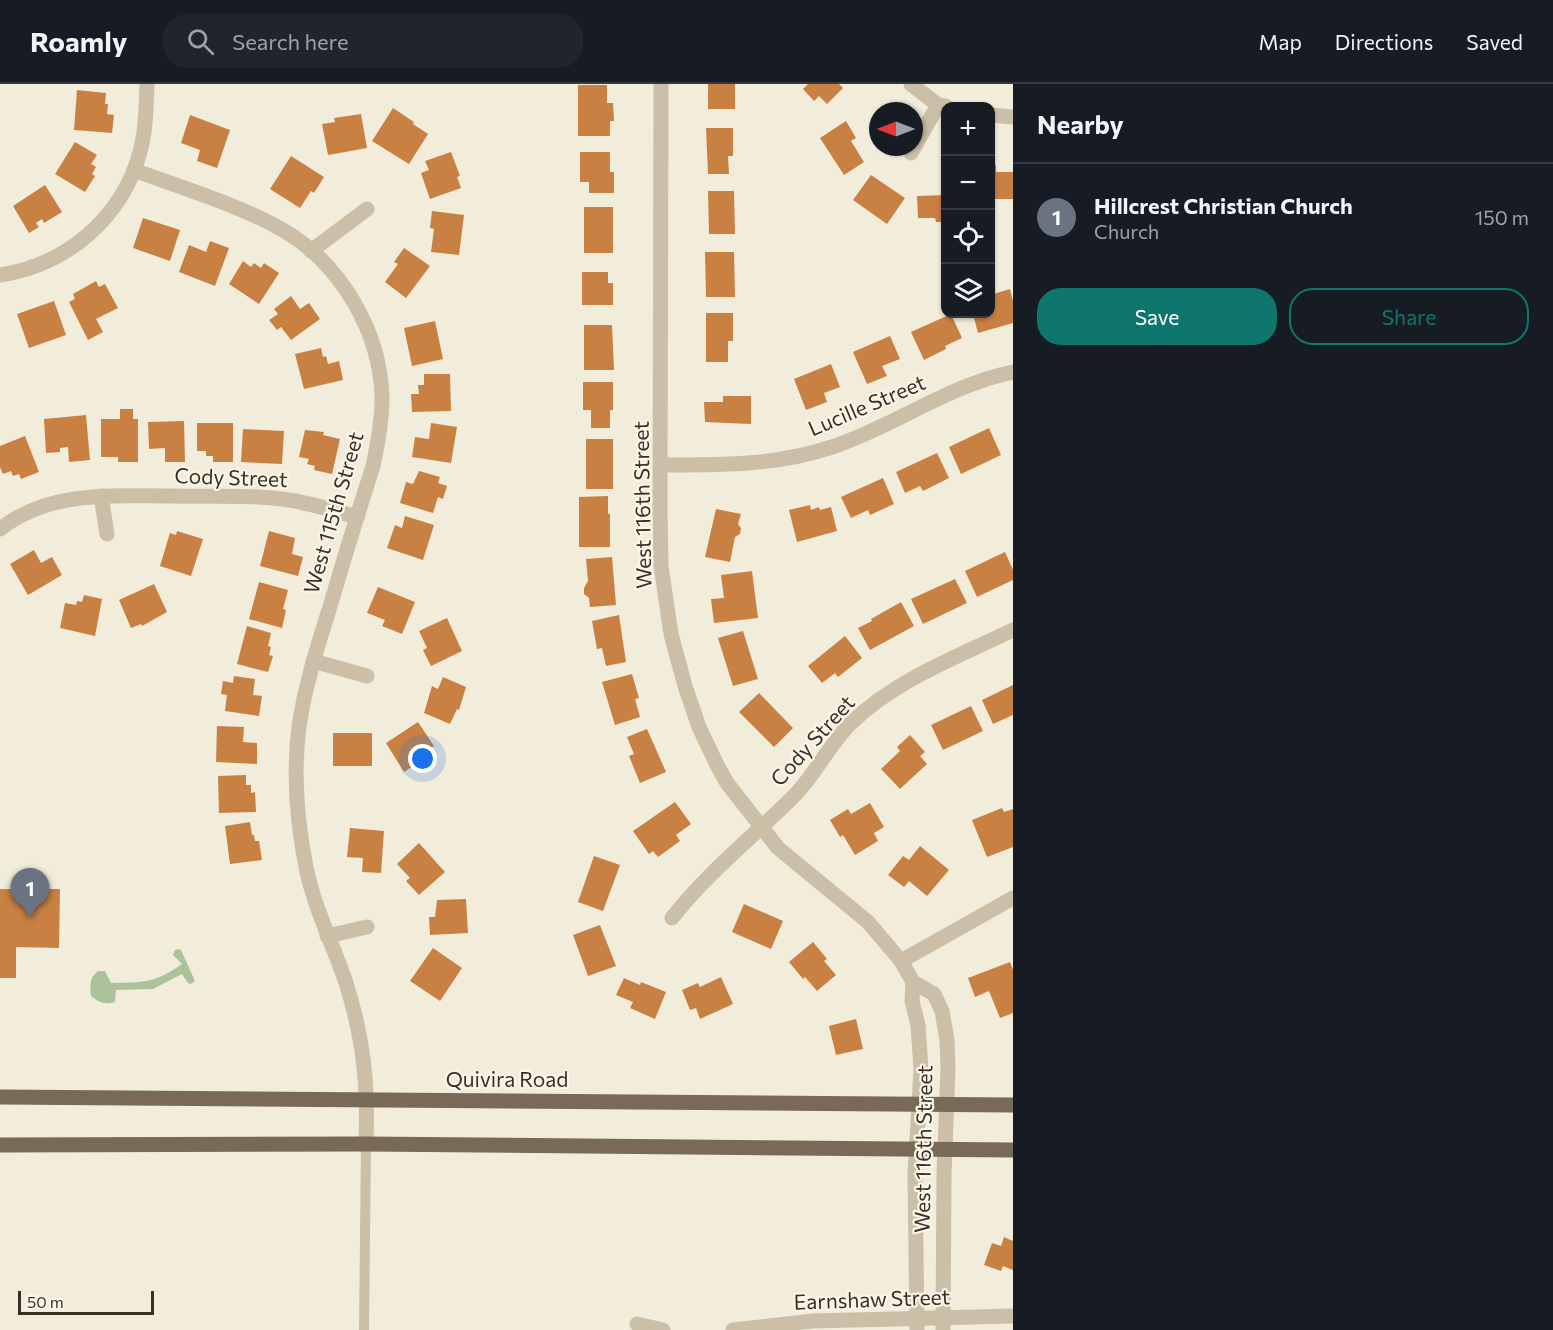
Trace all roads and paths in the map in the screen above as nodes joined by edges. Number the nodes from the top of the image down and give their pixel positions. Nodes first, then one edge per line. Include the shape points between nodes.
1 (147, 84) edge
2 (661, 84) edge
3 (911, 84) edge
4 (941, 105) edge
5 (941, 108) edge
6 (995, 115) edge
7 (1013, 117) edge
8 (923, 135) edge
9 (134, 170) junction
10 (367, 209) dead end
11 (311, 251) junction
12 (0, 275) edge
13 (1013, 372) edge
14 (661, 465) junction
15 (102, 496) junction
16 (357, 517) junction
17 (0, 529) edge
18 (107, 534) dead end
19 (1013, 630) edge
20 (313, 661) junction
21 (367, 676) dead end
22 (761, 828) junction
23 (1013, 898) edge
24 (672, 918) dead end
25 (367, 927) dead end
26 (327, 936) junction
27 (901, 961) junction
28 (913, 982) junction
29 (0, 1096) edge
30 (367, 1101) junction
31 (947, 1103) junction
32 (920, 1104) junction
33 (1013, 1104) edge
34 (366, 1144) junction
35 (0, 1145) edge
36 (917, 1149) junction
37 (945, 1149) junction
38 (1013, 1150) edge
39 (1013, 1316) edge
40 (637, 1324) dead end
41 (917, 1324) edge
42 (943, 1324) edge
43 (364, 1330) edge
44 (663, 1330) edge
45 (733, 1330) edge

1 - 9 street via 144,136
2 - 14 street, West 116th Street
3 - 4 street
5 - 8 street
6 - 7 street
9 - 11 street, West 115th Street via 251,215 283,230
9 - 12 street via 113,208 82,241 36,266
10 - 11 street
11 - 16 street, West 115th Street via 352,299 368,331 381,381 380,434
13 - 14 street, Lucille Street via 962,387 871,431 811,453 765,463
14 - 22 street, West 116th Street via 662,566 671,634 685,686 717,765
15 - 16 street, Cody Street via 271,498
15 - 17 street, Cody Street via 50,503
15 - 18 street
16 - 20 street, West 115th Street
19 - 22 street, Cody Street via 921,673 876,702 837,739 796,794
20 - 21 street
20 - 26 street, West 115th Street via 299,730 296,782 306,869
22 - 24 street, Cody Street via 709,876
22 - 27 street, West 116th Street via 792,861 868,922
23 - 27 street
25 - 26 street
26 - 30 street, West 115th Street via 355,1014
27 - 28 street, West 116th Street
28 - 31 street, West 116th Street via 934,994 942,1011 947,1040
28 - 32 street, West 116th Street via 921,1069
29 - 30 main road, Quivira Road
30 - 32 main road, Quivira Road
30 - 34 street, West 115th Street
31 - 32 main road, Quivira Road
31 - 33 main road, Quivira Road
31 - 37 street, West 116th Street
32 - 36 street, West 116th Street
34 - 35 main road
34 - 36 main road
34 - 43 lane
36 - 37 main road
36 - 41 street, West 116th Street
37 - 38 main road
37 - 42 street, West 116th Street
39 - 42 street, Earnshaw Street
40 - 44 street
41 - 42 street, Earnshaw Street
41 - 45 street, Earnshaw Street via 813,1322

